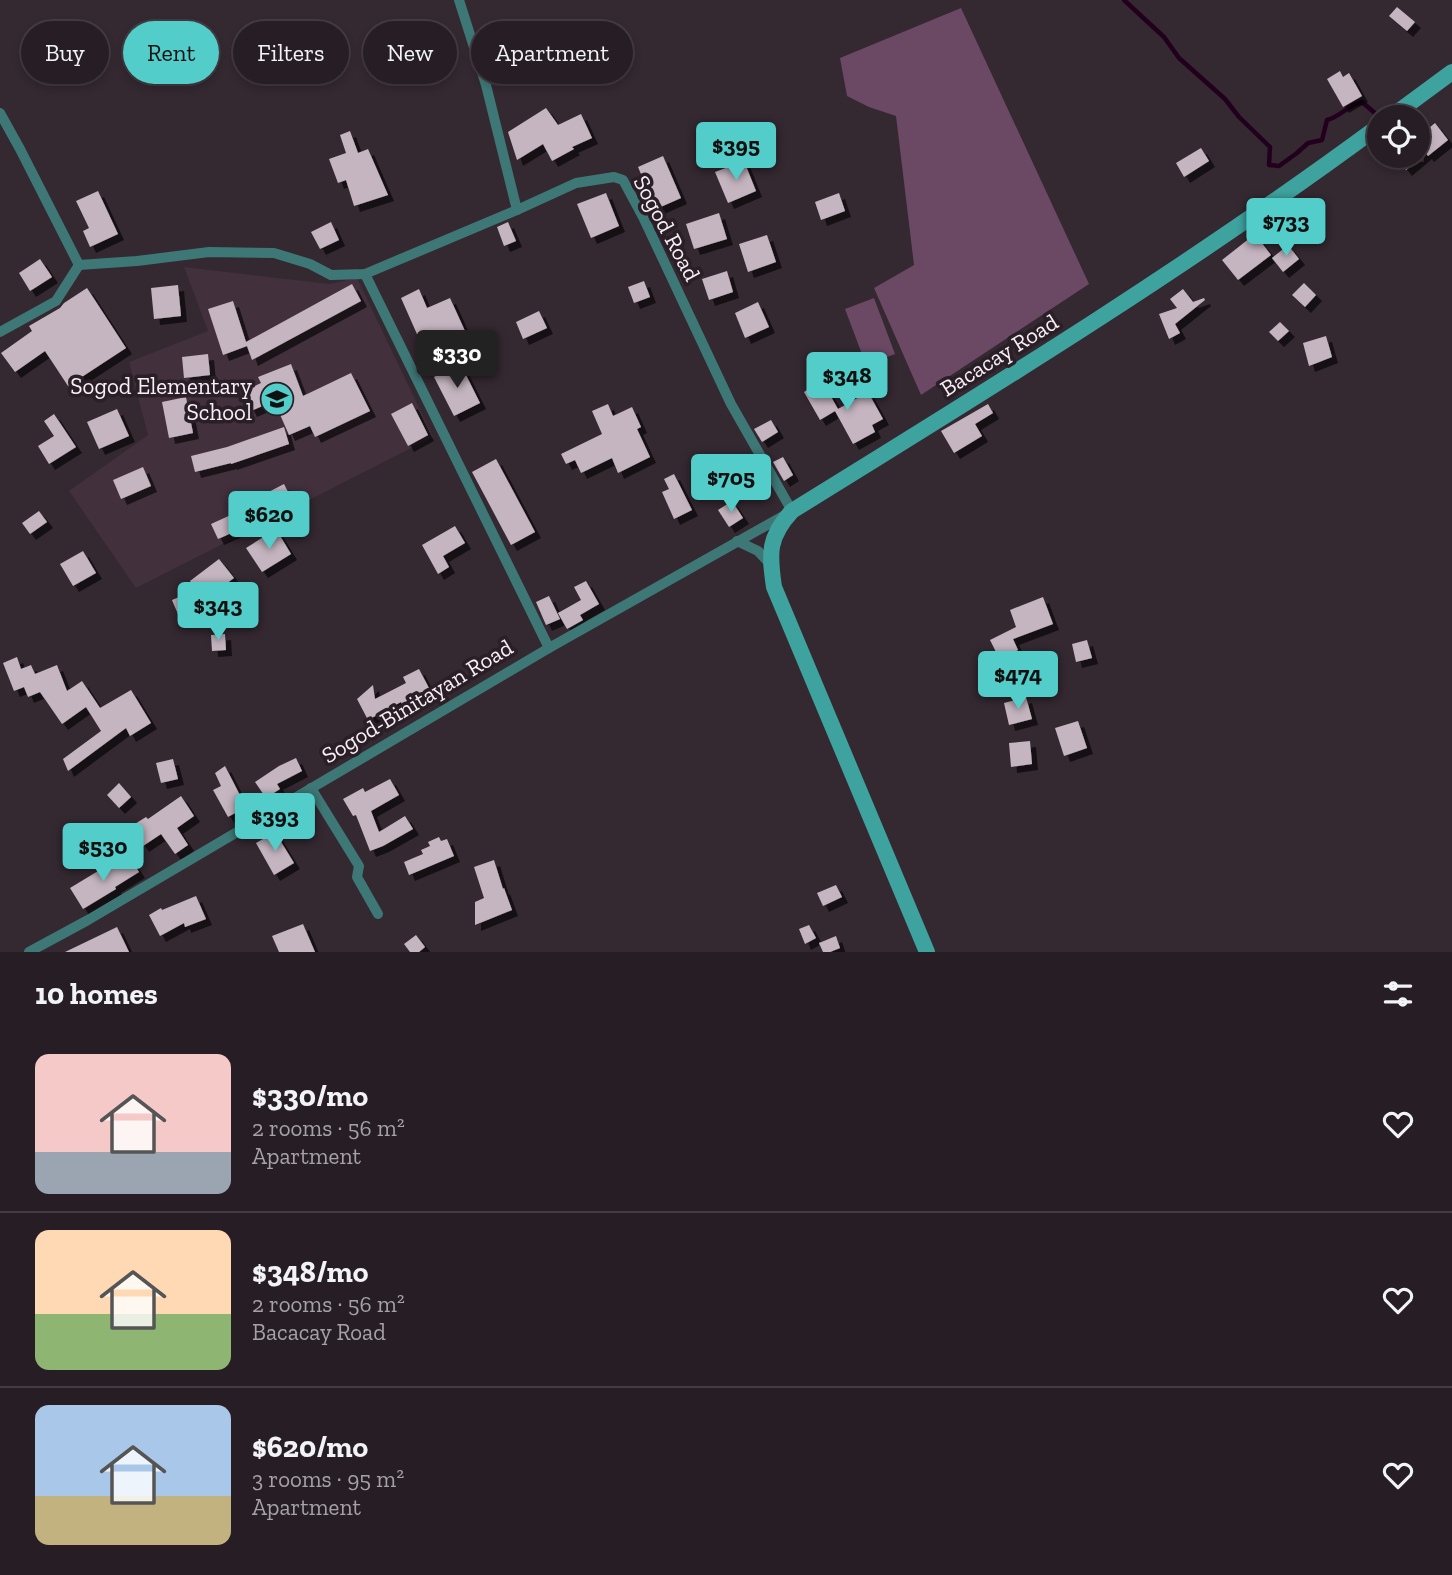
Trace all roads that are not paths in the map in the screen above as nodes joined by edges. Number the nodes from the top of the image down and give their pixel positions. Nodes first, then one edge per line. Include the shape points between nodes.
1 (459, 0) edge
2 (1452, 72) edge
3 (1407, 105) edge
4 (0, 113) edge
5 (1367, 134) edge
6 (517, 210) junction
7 (79, 265) junction
8 (365, 274) junction
9 (0, 332) edge
10 (792, 511) junction
11 (737, 541) junction
12 (771, 565) junction
13 (549, 648) junction
14 (311, 788) junction
15 (378, 914) dead end
16 (29, 952) edge
17 (926, 952) edge

1 - 6 street
2 - 3 main road
4 - 7 street
5 - 10 main road, Bacacay Road via 1163,276
6 - 8 street
6 - 10 street, Sogod Road via 576,183 614,177 623,180 731,404
7 - 8 street via 209,252 274,253 331,275
7 - 9 street via 56,301
8 - 13 street
10 - 11 street, Sogod-Binitayan Road
10 - 12 main road, Bacacay Road via 775,533
11 - 12 street via 758,551
11 - 13 street, Sogod-Binitayan Road
12 - 17 main road, Bacacay Road via 774,587
13 - 14 street, Sogod-Binitayan Road
14 - 15 street via 359,866 357,877
14 - 16 street, Sogod-Binitayan Road

